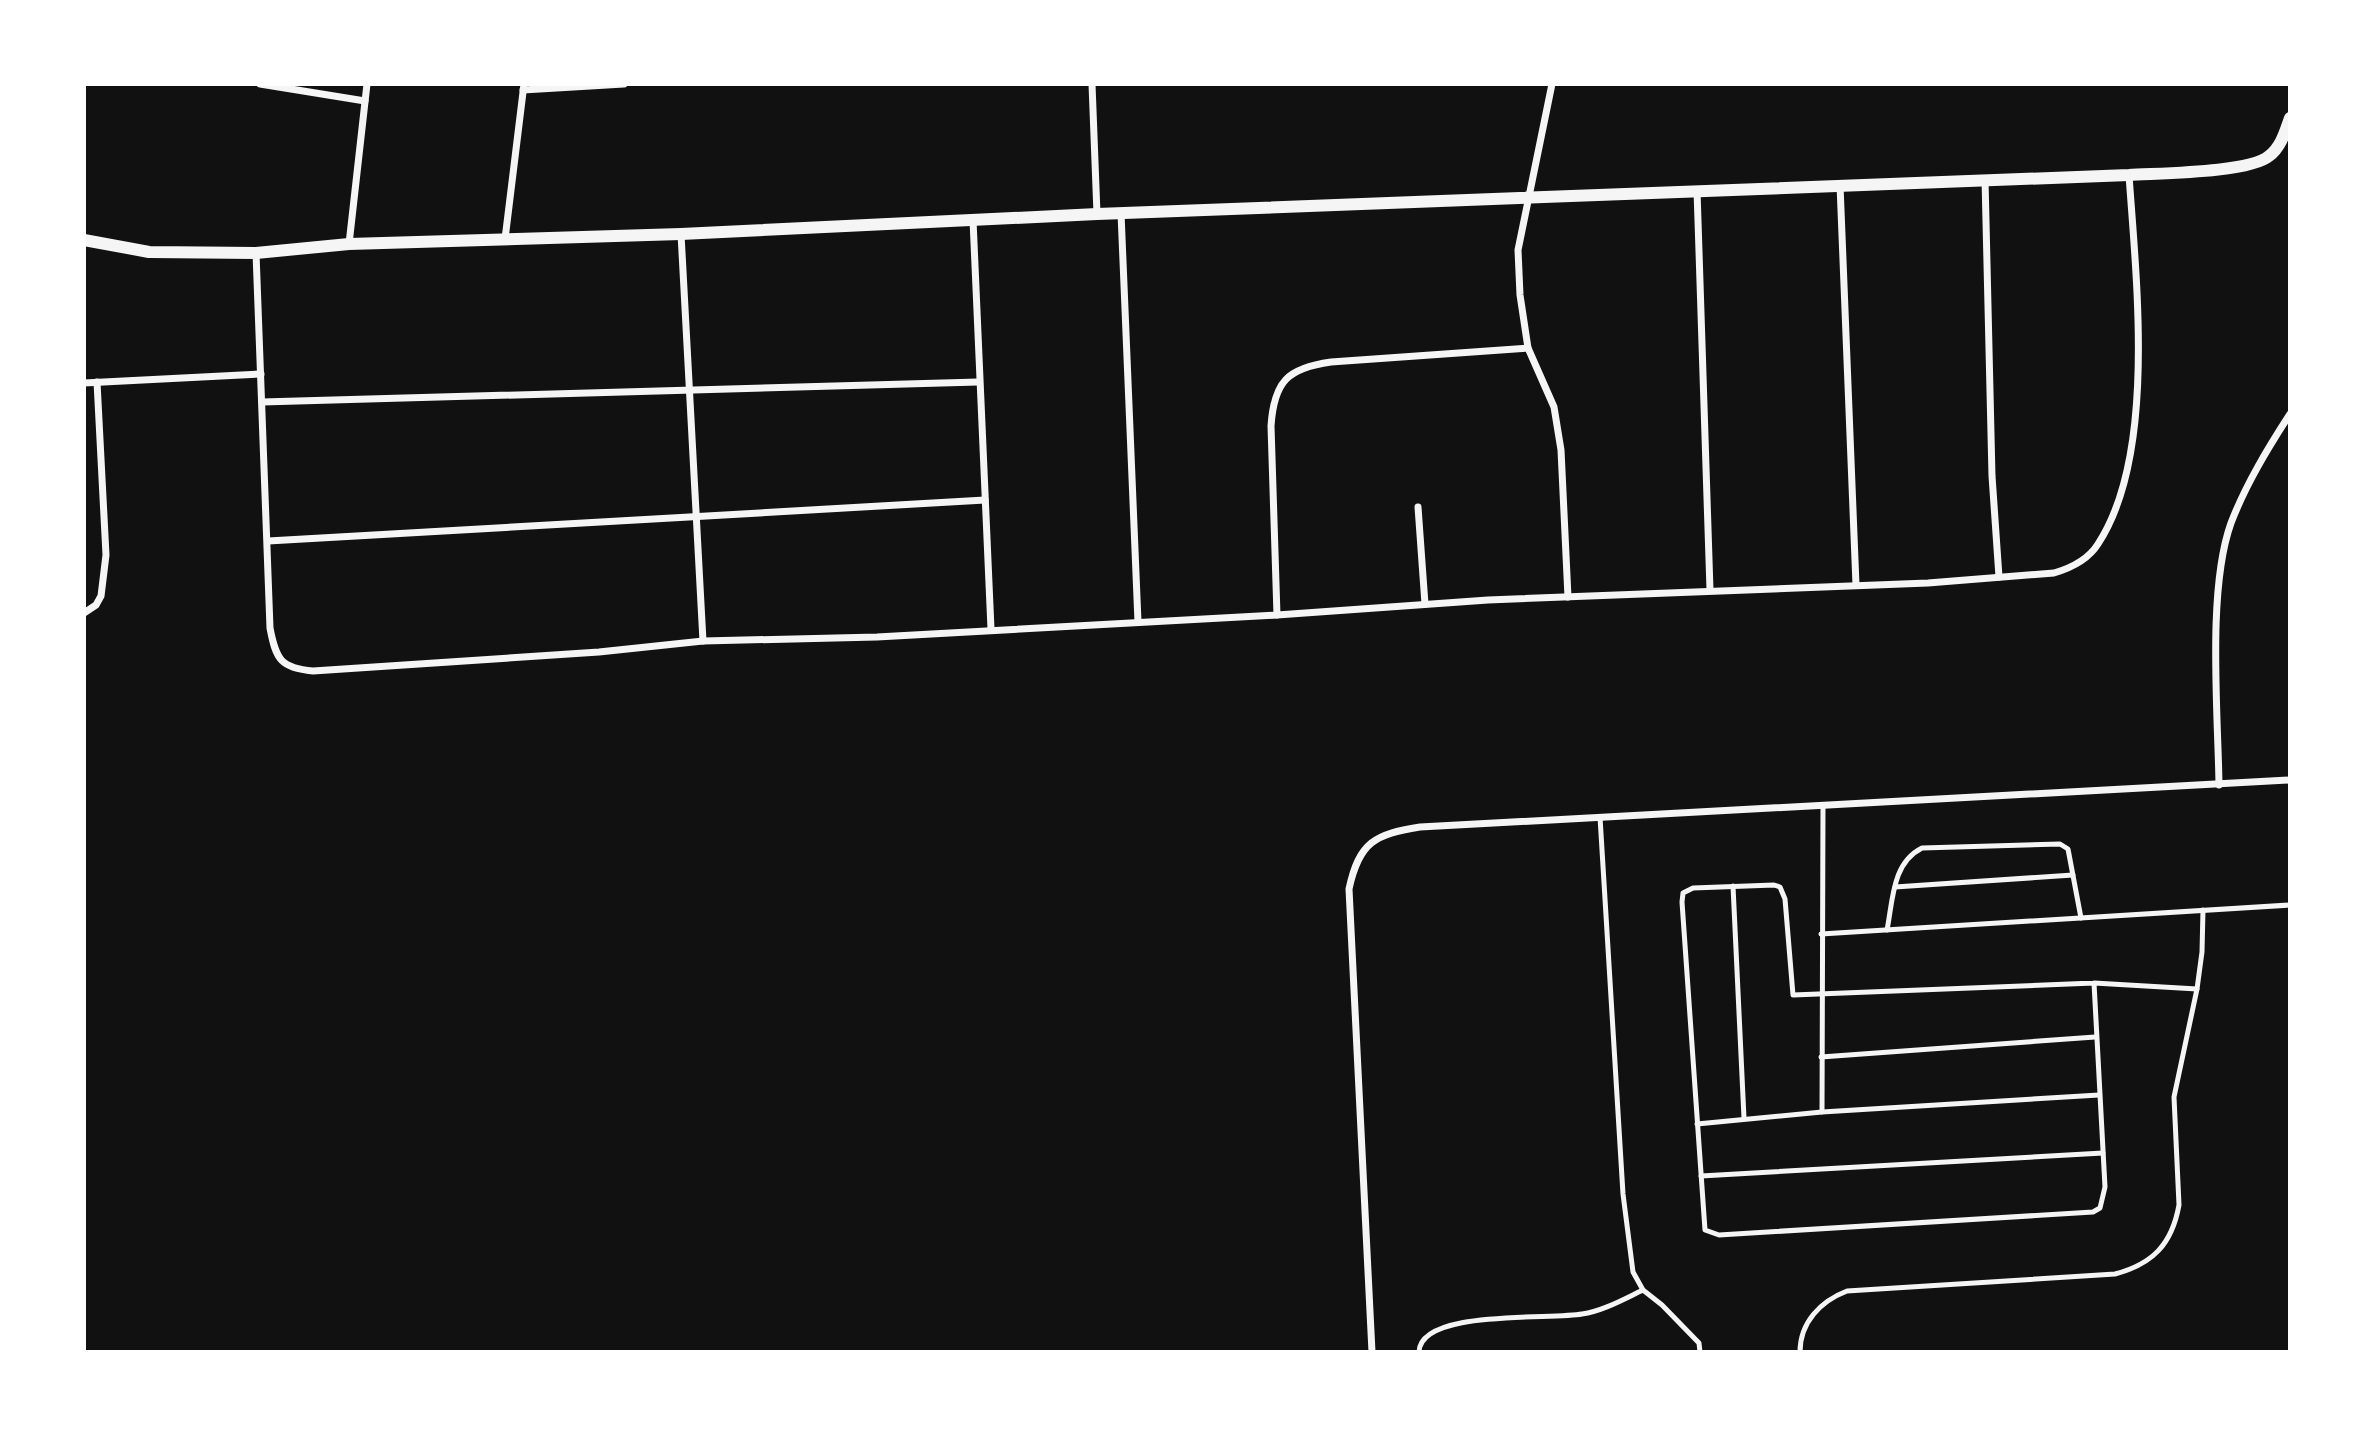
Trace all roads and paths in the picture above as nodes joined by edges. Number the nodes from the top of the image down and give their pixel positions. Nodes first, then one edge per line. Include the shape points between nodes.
1 (260, 84) edge
2 (367, 84) edge
3 (624, 84) edge
4 (1092, 84) edge
5 (1552, 84) edge
6 (523, 87) edge
7 (365, 101) junction
8 (2290, 118) edge
9 (2129, 175) junction
10 (1985, 179) junction
11 (1840, 184) junction
12 (1697, 190) junction
13 (1528, 198) junction
14 (1121, 213) junction
15 (1097, 214) junction
16 (973, 219) junction
17 (681, 234) junction
18 (505, 239) junction
19 (84, 240) edge
20 (349, 244) junction
21 (256, 253) junction
22 (1528, 348) junction
23 (261, 374) junction
24 (97, 382) junction
25 (978, 382) junction
26 (84, 383) edge
27 (690, 390) junction
28 (262, 402) junction
29 (2290, 414) edge
30 (985, 500) junction
31 (1418, 507) dead end
32 (696, 517) junction
33 (268, 541) junction
34 (1999, 577) junction
35 (1856, 585) junction
36 (1710, 590) junction
37 (1569, 597) junction
38 (1424, 604) junction
39 (84, 613) edge
40 (1278, 615) junction
41 (1138, 622) junction
42 (991, 629) junction
43 (703, 641) junction
44 (2290, 780) edge
45 (2219, 785) junction
46 (1823, 805) junction
47 (1600, 817) junction
48 (2073, 875) junction
49 (1733, 886) junction
50 (1895, 887) junction
51 (2290, 905) edge
52 (2203, 911) junction
53 (2081, 918) junction
54 (1887, 930) junction
55 (1821, 934) junction
56 (2094, 983) junction
57 (2197, 989) junction
58 (1821, 995) junction
59 (2095, 1037) junction
60 (1821, 1057) junction
61 (2099, 1095) junction
62 (1822, 1112) junction
63 (1744, 1118) junction
64 (1697, 1124) junction
65 (2103, 1153) junction
66 (1701, 1176) junction
67 (1643, 1290) junction
68 (1372, 1352) edge
69 (1419, 1352) edge
70 (1700, 1352) edge
71 (1800, 1352) edge

1 - 7 street
2 - 7 street
3 - 6 street
4 - 15 street
5 - 13 street
6 - 18 street
7 - 20 street
8 - 9 street via 2280,144 2266,159 2236,167
9 - 10 street
9 - 34 street via 2138,384 2134,430 2114,511 2098,544 2070,568
10 - 11 street
10 - 34 street
11 - 12 street
11 - 35 street
12 - 13 street
12 - 36 street
13 - 14 street
13 - 22 street via 1518,250
14 - 15 street
14 - 41 street
15 - 16 street
16 - 17 street
16 - 25 street
17 - 18 street
17 - 27 street
18 - 20 street
19 - 21 street via 149,252
20 - 21 street
21 - 23 street
22 - 37 street via 1556,418
22 - 40 street via 1331,362 1304,366 1285,379 1272,407 1271,426
23 - 24 street
23 - 28 street
24 - 26 street
24 - 39 street via 106,555 101,596
25 - 27 street
25 - 30 street
27 - 28 street
27 - 32 street
28 - 33 street
29 - 45 street via 2245,491 2221,563
30 - 32 street
30 - 42 street
31 - 38 street
32 - 33 street
32 - 43 street
33 - 43 street via 273,647 289,667 313,671
34 - 35 street
35 - 36 street
36 - 37 street
37 - 38 street
38 - 40 street
40 - 41 street
41 - 42 street
42 - 43 street
44 - 45 street
45 - 46 street
46 - 47 street
46 - 55 lane
47 - 67 lane via 1623,1194 1633,1272
47 - 68 street via 1392,832 1367,845 1355,864 1349,921
48 - 50 lane
48 - 50 lane via 2068,849 2057,843 1922,848 1903,861
48 - 53 lane
49 - 58 lane via 1780,887 1785,899 1791,994
49 - 63 lane
49 - 64 lane via 1693,888 1683,893
50 - 54 lane
51 - 52 lane
52 - 53 lane
52 - 57 lane
53 - 54 lane
54 - 55 lane
55 - 58 lane
56 - 57 lane
56 - 58 lane
56 - 59 lane
57 - 71 lane via 2174,1097 2179,1205 2159,1255 2115,1274 1847,1291 1818,1307 1803,1331
58 - 60 lane
59 - 60 lane
59 - 61 lane
60 - 62 lane
61 - 62 lane
61 - 65 lane
62 - 63 lane
63 - 64 lane
64 - 66 lane
65 - 66 lane
65 - 66 lane via 2104,1196 2100,1208 2093,1212 1719,1235 1705,1230
67 - 69 lane via 1584,1314 1455,1323 1424,1336
67 - 70 lane via 1681,1323 1699,1343

